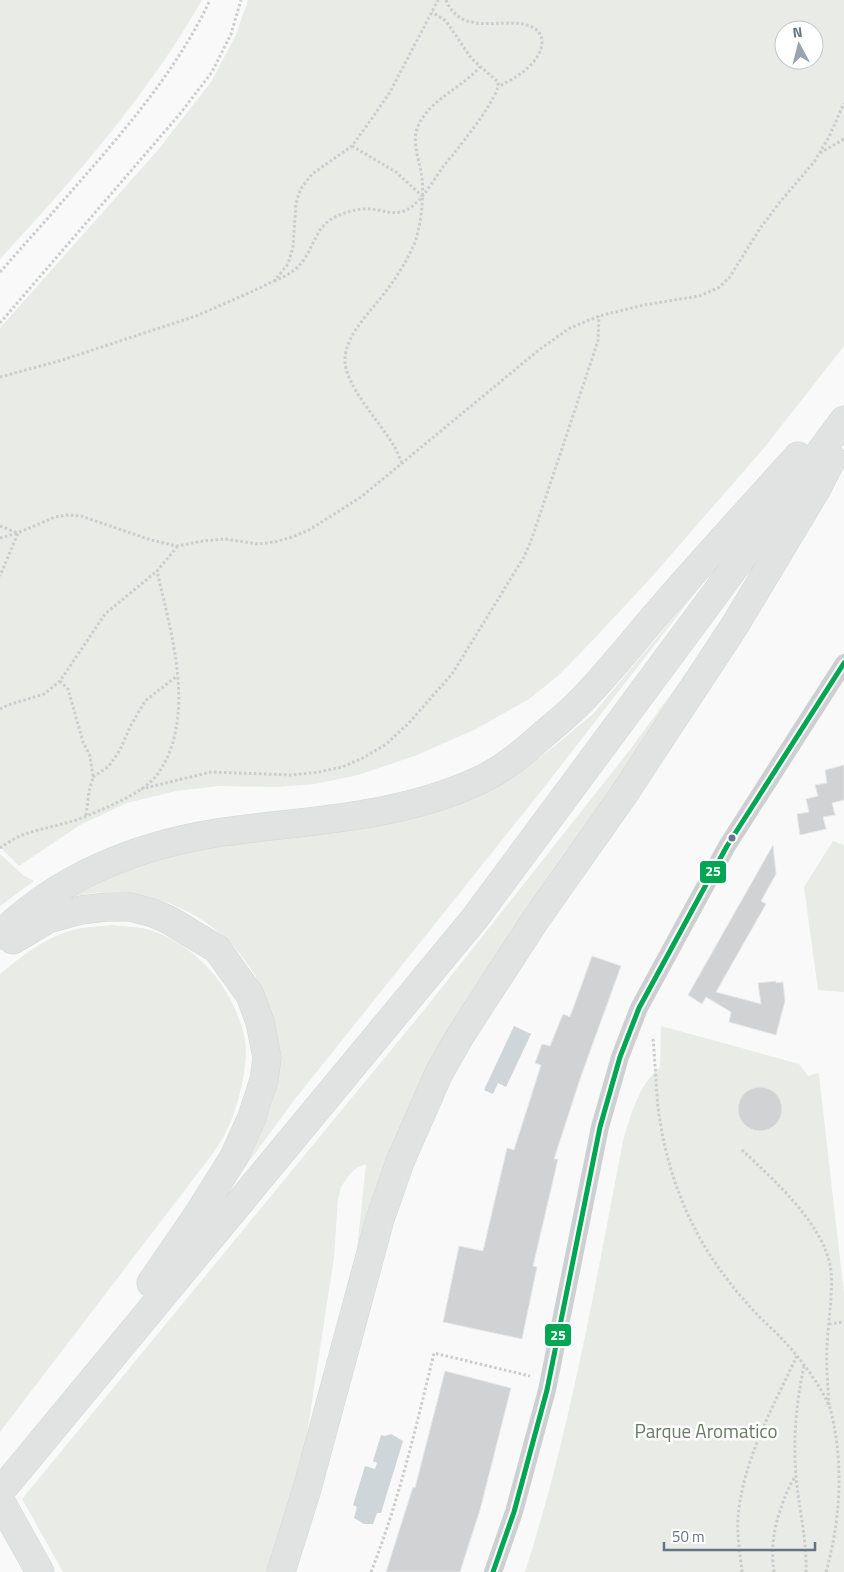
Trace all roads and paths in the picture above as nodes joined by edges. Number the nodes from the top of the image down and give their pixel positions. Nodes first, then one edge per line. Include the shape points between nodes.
1 (210, 0) edge
2 (241, 0) edge
3 (438, 0) edge
4 (446, 0) edge
5 (432, 12) junction
6 (480, 67) junction
7 (499, 86) junction
8 (844, 103) edge
9 (844, 139) edge
10 (352, 146) junction
11 (819, 153) junction
12 (422, 196) junction
13 (0, 272) edge
14 (274, 281) junction
15 (599, 316) junction
16 (0, 323) edge
17 (0, 377) edge
18 (844, 405) edge
19 (844, 420) edge
20 (844, 435) edge
21 (402, 463) junction
22 (0, 526) edge
23 (18, 533) junction
24 (0, 538) edge
25 (177, 546) junction
26 (157, 571) junction
27 (0, 576) edge
28 (844, 663) edge
29 (177, 675) junction
30 (60, 681) junction
31 (0, 709) edge
32 (93, 777) junction
33 (140, 789) junction
34 (86, 816) junction
35 (0, 848) edge
36 (0, 935) edge
37 (0, 950) edge
38 (653, 1039) dead end
39 (742, 1150) dead end
40 (844, 1322) edge
41 (828, 1324) junction
42 (797, 1356) junction
43 (804, 1366) junction
44 (530, 1376) dead end
45 (829, 1408) junction
46 (30, 1454) junction
47 (796, 1476) junction
48 (0, 1492) edge
49 (0, 1500) edge
50 (34, 1560) edge
51 (281, 1572) edge
52 (371, 1572) edge
53 (493, 1572) edge
54 (742, 1572) edge
55 (774, 1572) edge
56 (806, 1572) edge
57 (826, 1572) edge

1 - 13 path via 160,83
2 - 16 path via 231,34 212,72 179,115
3 - 5 path
4 - 7 path via 463,19 523,24 538,30 541,48 532,63 518,76
5 - 6 path via 446,21 464,50
5 - 10 path via 390,92
6 - 7 path
6 - 12 path via 425,114 417,127 415,141
7 - 12 path via 487,108
8 - 11 path
9 - 11 path
10 - 12 path via 396,172
10 - 14 path via 312,174 300,190 293,247 288,264
11 - 15 path via 761,227 729,278 718,288 699,296
12 - 14 path via 413,205 396,213 371,209 338,216 320,231 297,268
12 - 21 path via 413,247 352,337 345,359 352,384
14 - 17 path via 196,316
15 - 21 path via 556,337
15 - 33 path via 598,341 524,558 452,674 408,724 385,745 342,767 292,775 211,772
18 - 36 highway via 578,704 517,759 479,780 435,798 390,810 216,834 124,857 65,884 43,898
19 - 46 highway via 475,918
20 - 51 highway via 816,490 735,625 622,797 534,922 439,1073 400,1162 380,1219 307,1489
21 - 25 path via 353,502 292,538 258,544 225,539
22 - 23 path
23 - 24 path
23 - 25 path via 55,517 81,516
23 - 27 path
25 - 26 path
26 - 29 path
26 - 30 path via 105,614
28 - 53 street via 727,846 639,1008 620,1057 600,1127 547,1390 514,1512
29 - 32 path via 145,701 109,766
29 - 33 path via 178,718 172,748 156,776
30 - 31 path via 44,694
30 - 32 path via 68,688 90,756
32 - 34 path
33 - 34 path via 134,795
34 - 35 path via 19,837
37 - 46 highway via 48,919 81,910 130,907 153,912 217,949 250,995 260,1022 267,1058 264,1080 234,1158 156,1277 49,1417
38 - 42 path via 662,1133 672,1171 694,1227 729,1283
39 - 41 path via 774,1180 814,1227 823,1244 831,1270
40 - 41 path
41 - 45 path
42 - 43 path
42 - 54 path via 745,1480 738,1520
43 - 45 path
43 - 47 path via 796,1414
44 - 52 path via 434,1353 402,1480
45 - 57 path via 840,1448 842,1484 836,1536
46 - 48 highway
47 - 55 path via 774,1530
47 - 56 path
49 - 50 highway

